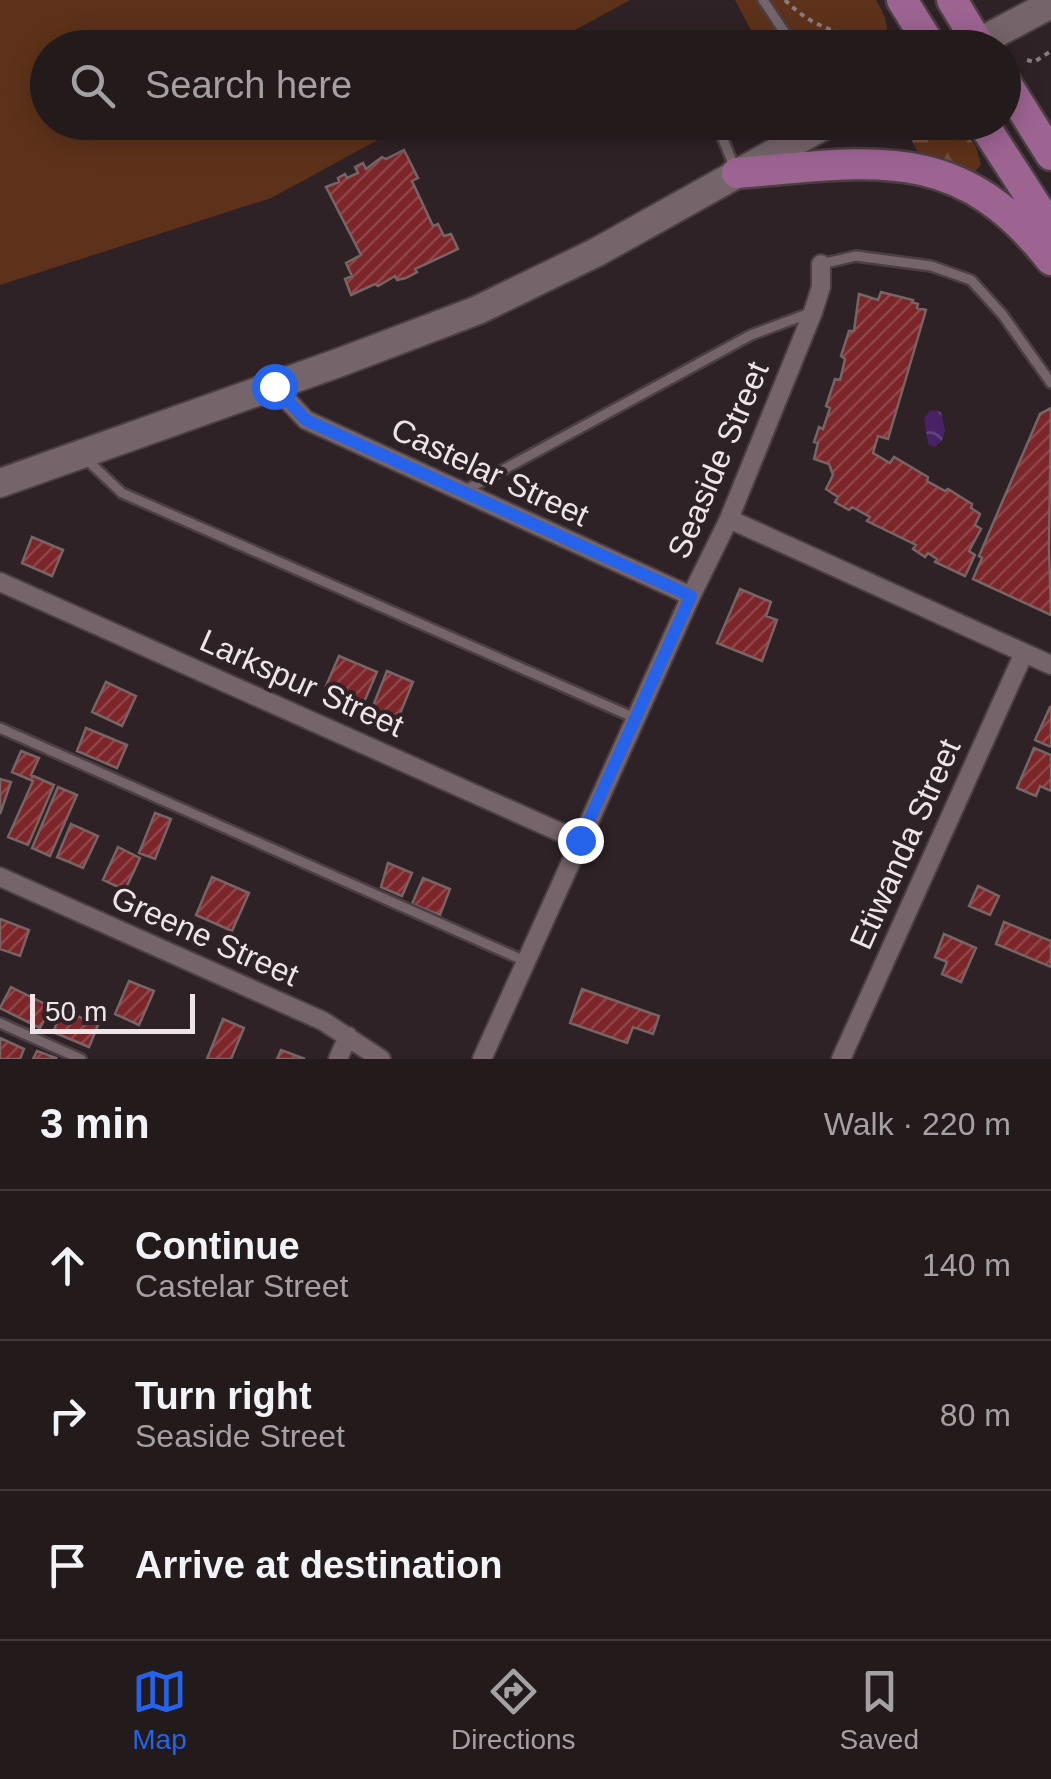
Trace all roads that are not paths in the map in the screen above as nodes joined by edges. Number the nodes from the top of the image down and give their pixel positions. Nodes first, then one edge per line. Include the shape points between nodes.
1 (763, 0) edge
2 (902, 0) edge
3 (952, 0) edge
4 (1051, 4) edge
5 (783, 30) edge
6 (921, 30) edge
7 (968, 30) edge
8 (1005, 30) edge
9 (1021, 107) edge
10 (723, 140) edge
11 (797, 140) edge
12 (994, 140) edge
13 (1051, 155) edge
14 (737, 173) junction
15 (1051, 229) edge
16 (1051, 260) edge
17 (821, 264) joint
18 (813, 312) junction
19 (1051, 383) edge
20 (274, 386) junction
21 (80, 454) junction
22 (0, 482) edge
23 (462, 492) junction
24 (729, 519) junction
25 (0, 582) edge
26 (691, 596) junction
27 (1024, 653) junction
28 (1051, 665) edge
29 (636, 718) junction
30 (0, 728) edge
31 (580, 840) junction
32 (0, 876) edge
33 (525, 961) junction
34 (0, 1023) edge
35 (348, 1036) junction
36 (81, 1059) edge
37 (338, 1059) edge
38 (380, 1059) edge
39 (482, 1059) edge
40 (841, 1059) edge

1 - 5 lane
2 - 6 main road
3 - 7 main road
4 - 8 main road
9 - 13 main road
10 - 14 lane
11 - 14 main road
12 - 15 main road
14 - 16 main road via 882,164 942,175 1000,205
14 - 20 main road via 548,278
17 - 18 street, Seaside Street
17 - 19 lane via 856,256 931,266 971,280
18 - 23 lane via 751,334
18 - 24 street, Seaside Street
20 - 21 main road
20 - 23 street, Castelar Street via 306,420
21 - 22 main road
21 - 29 lane via 122,493
23 - 26 street, Castelar Street
24 - 26 street, Seaside Street
24 - 27 street
25 - 31 street, Larkspur Street
26 - 29 street, Seaside Street
27 - 28 street
27 - 40 street, Etiwanda Street
29 - 31 street, Seaside Street
30 - 33 lane
31 - 33 street, Seaside Street
32 - 35 street, Greene Street
33 - 39 street, Seaside Street
34 - 36 lane
35 - 37 street
35 - 38 street, Greene Street

